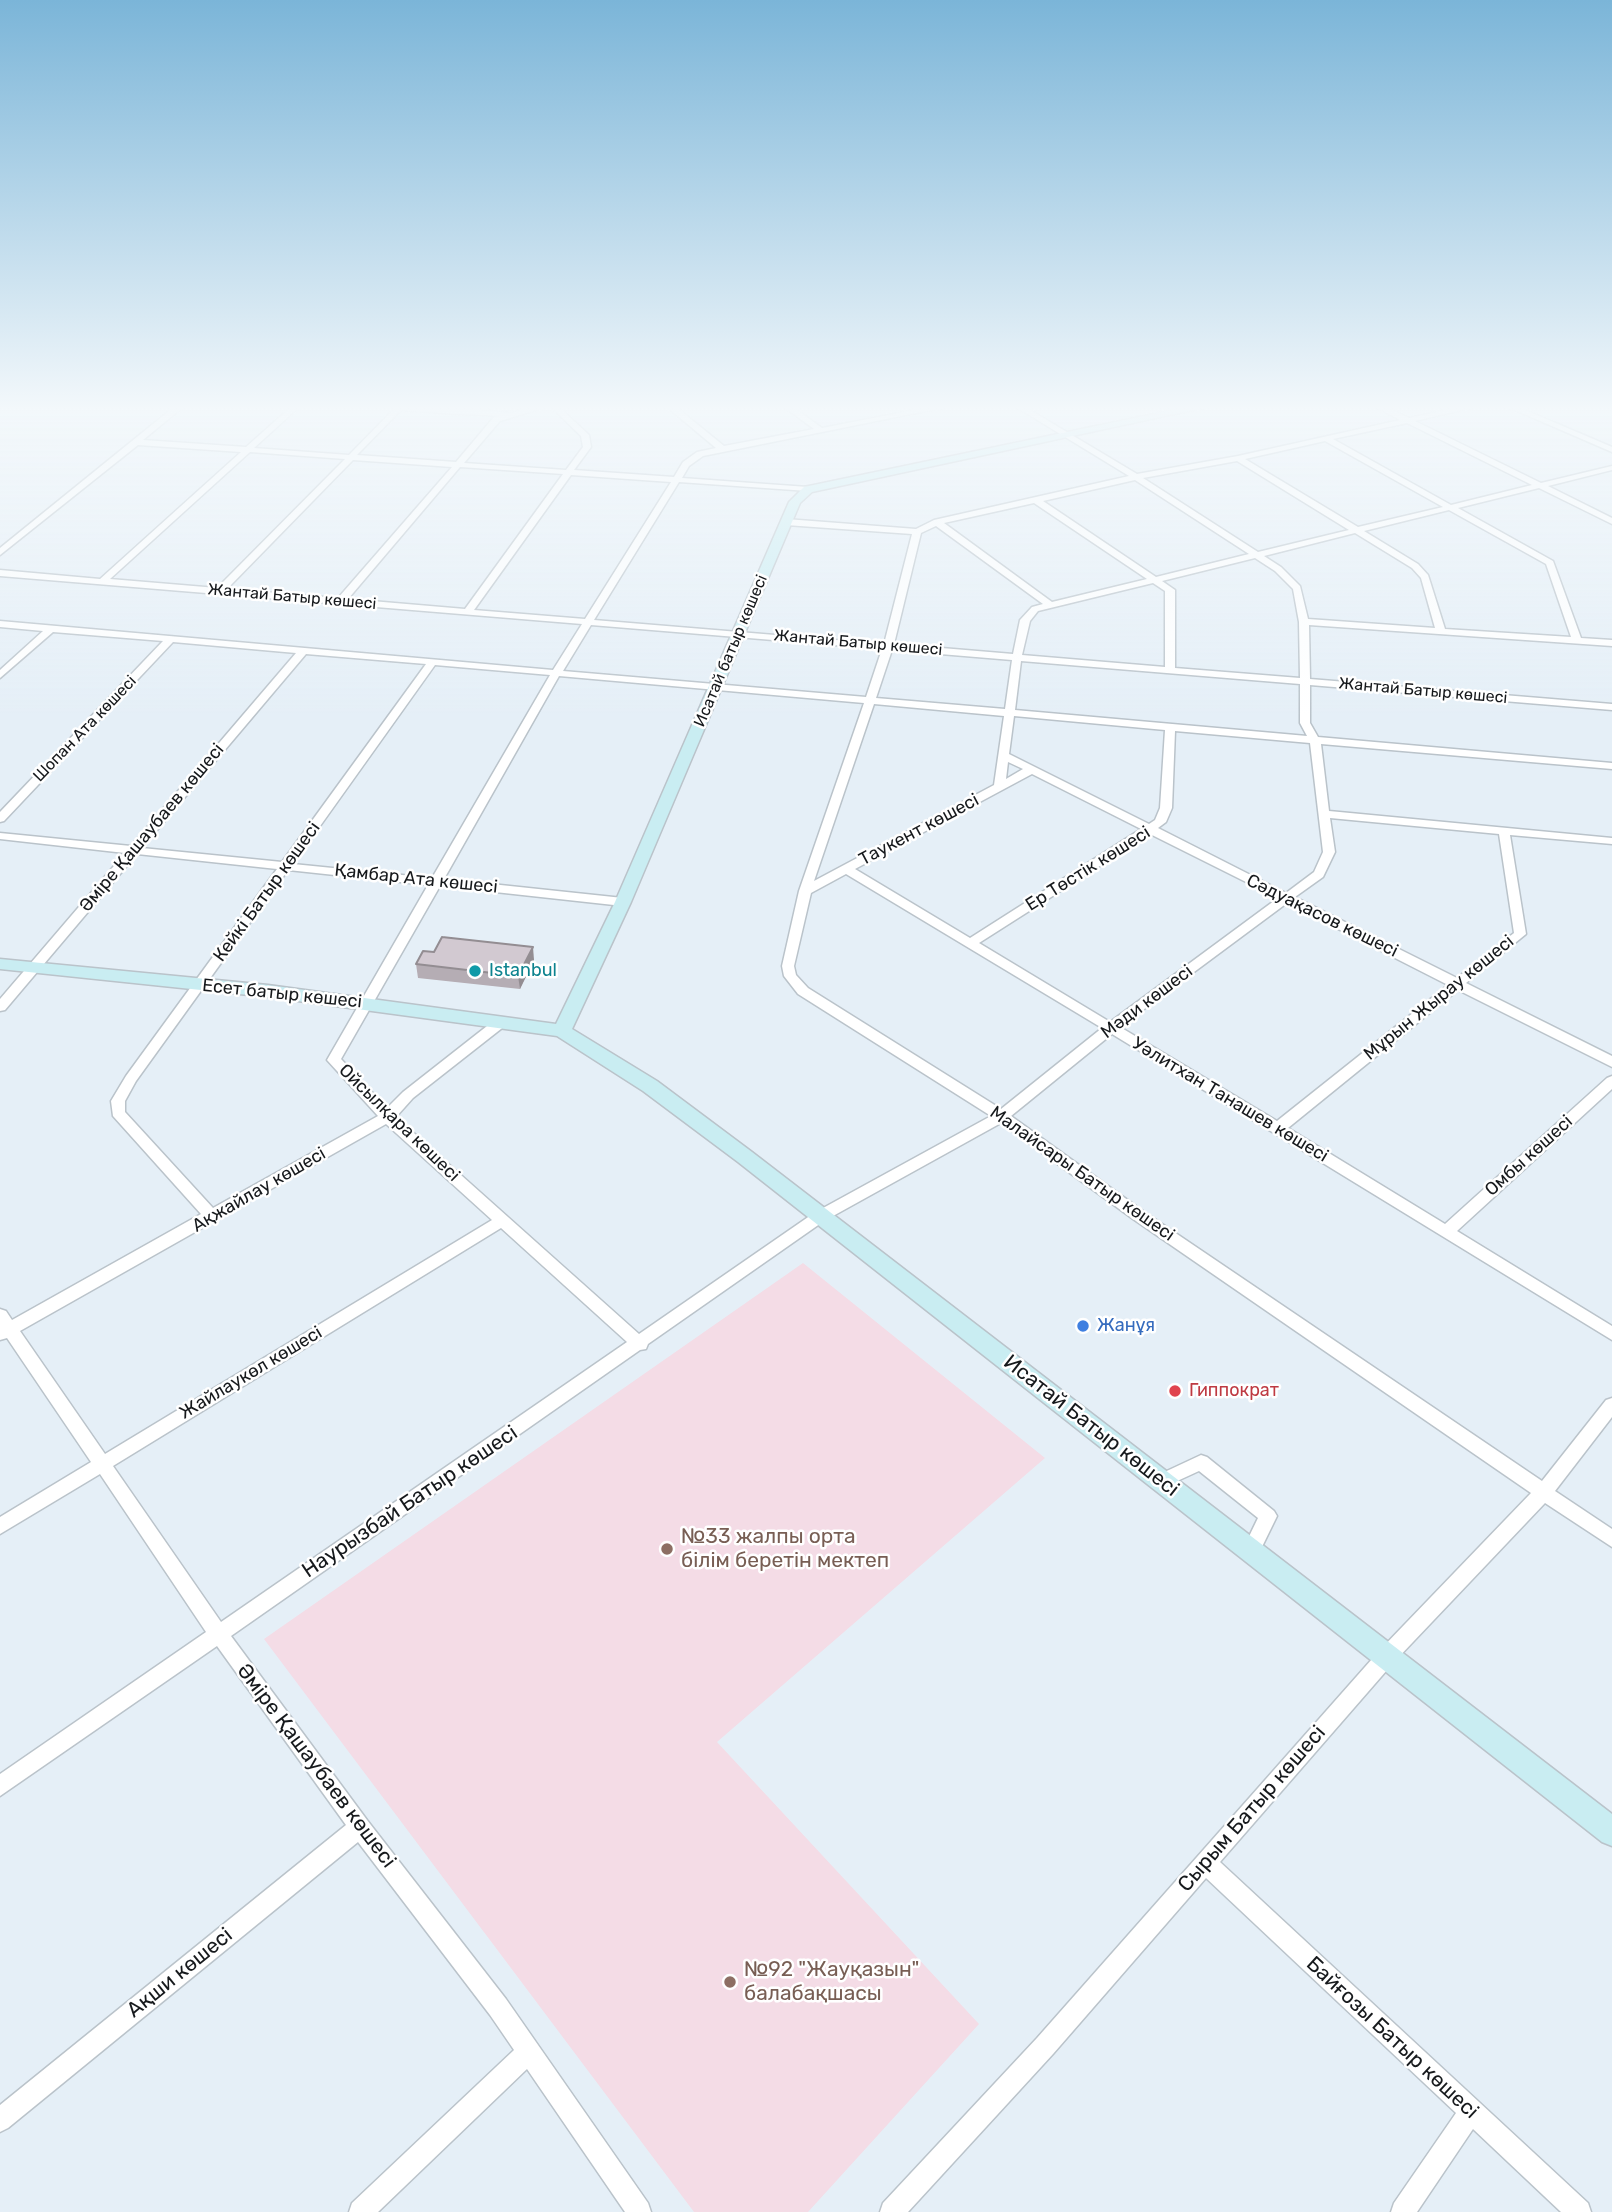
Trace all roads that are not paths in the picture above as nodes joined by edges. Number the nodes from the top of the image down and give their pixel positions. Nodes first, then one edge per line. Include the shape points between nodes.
1 (51, 510) edge
2 (179, 510) edge
3 (300, 510) edge
4 (419, 510) edge
5 (540, 510) edge
6 (656, 510) edge
7 (791, 510) edge
8 (990, 510) edge
9 (1052, 510) edge
10 (1188, 510) edge
11 (1323, 510) edge
12 (1439, 510) edge
13 (1459, 510) edge
14 (1589, 510) edge
15 (1612, 521) edge
16 (786, 522) junction
17 (937, 522) junction
18 (1355, 530) junction
19 (917, 532) junction
20 (0, 552) edge
21 (1257, 555) junction
22 (0, 573) edge
23 (1157, 579) junction
24 (103, 581) junction
25 (220, 591) junction
26 (341, 601) junction
27 (1050, 605) junction
28 (467, 612) junction
29 (588, 622) junction
30 (1304, 622) junction
31 (0, 624) edge
32 (50, 629) junction
33 (1441, 631) junction
34 (739, 633) junction
35 (171, 639) junction
36 (1577, 640) junction
37 (1612, 643) edge
38 (888, 646) junction
39 (304, 650) junction
40 (1017, 657) junction
41 (432, 663) junction
42 (1170, 669) junction
43 (556, 673) junction
44 (0, 675) edge
45 (1305, 682) junction
46 (716, 685) junction
47 (869, 698) junction
48 (1612, 707) edge
49 (1009, 714) junction
50 (1170, 728) junction
51 (1315, 741) junction
52 (1003, 755) junction
53 (1612, 766) edge
54 (1032, 769) junction
55 (999, 787) junction
56 (1323, 814) junction
57 (0, 819) edge
58 (1150, 830) junction
59 (1504, 831) junction
60 (0, 836) edge
61 (1612, 841) edge
62 (132, 850) junction
63 (287, 865) junction
64 (846, 869) junction
65 (438, 882) junction
66 (805, 891) junction
67 (1286, 900) junction
68 (623, 902) junction
69 (970, 943) junction
70 (0, 964) edge
71 (33, 968) junction
72 (1457, 982) junction
73 (200, 985) junction
74 (368, 1004) junction
75 (0, 1007) edge
76 (501, 1022) junction
77 (1112, 1027) junction
78 (562, 1031) junction
79 (1612, 1062) edge
80 (1612, 1081) edge
81 (387, 1116) junction
82 (1002, 1116) junction
83 (1278, 1128) junction
84 (212, 1217) junction
85 (819, 1217) junction
86 (503, 1220) junction
87 (1446, 1232) junction
88 (3, 1326) edge
89 (1612, 1334) edge
90 (640, 1344) junction
91 (1612, 1405) edge
92 (103, 1463) junction
93 (1162, 1481) junction
94 (1544, 1493) junction
95 (0, 1526) edge
96 (1612, 1539) edge
97 (1251, 1551) junction
98 (218, 1633) junction
99 (1387, 1656) junction
100 (0, 1786) edge
101 (360, 1827) junction
102 (1612, 1832) edge
103 (1205, 1862) junction
104 (528, 2053) junction
105 (1471, 2112) junction
106 (0, 2120) edge
107 (361, 2212) edge
108 (639, 2212) edge
109 (892, 2212) edge
110 (1404, 2212) edge
111 (1580, 2212) edge

1 - 20 street
2 - 24 street
3 - 25 street
4 - 26 street
5 - 28 street
6 - 29 street, Ойсылқара көшесі
7 - 16 street, Исатай батыр көшесі
8 - 17 street
9 - 23 street
10 - 21 street
11 - 18 street
12 - 18 street
13 - 36 street via 1550,563
14 - 15 street
16 - 19 street
16 - 34 street, Исатай батыр көшесі
17 - 19 street
17 - 27 street
18 - 21 street
18 - 33 street via 1409,561 1425,577
19 - 38 street, Малайсары Батыр көшесі
21 - 23 street
21 - 30 street via 1293,582
22 - 24 street, Жантай Батыр көшесі
23 - 27 street
23 - 42 street via 1170,590 1172,603
24 - 25 street, Жантай Батыр көшесі
25 - 26 street, Жантай Батыр көшесі
26 - 28 street, Жантай Батыр көшесі
27 - 40 street via 1035,609 1025,620
28 - 29 street, Жантай Батыр көшесі
29 - 34 street, Жантай Батыр көшесі
29 - 43 street, Ойсылқара көшесі
30 - 33 street
30 - 45 street, Мәди көшесі
31 - 32 street
32 - 35 street
32 - 44 street
33 - 36 street
34 - 38 street, Жантай Батыр көшесі
34 - 46 street, Исатай батыр көшесі
35 - 39 street
35 - 57 street, Шопан Ата көшесі
36 - 37 street
38 - 40 street, Жантай Батыр көшесі
38 - 47 street, Малайсары Батыр көшесі
39 - 41 street
39 - 62 street, Әміре Қашаубаев көшесі
40 - 42 street, Жантай Батыр көшесі
40 - 49 street
41 - 43 street
41 - 63 street, Кейкі Батыр көшесі
42 - 45 street, Жантай Батыр көшесі
43 - 46 street
43 - 65 street, Ойсылқара көшесі
45 - 48 street, Жантай Батыр көшесі
45 - 51 street, Мәди көшесі via 1305,723
46 - 47 street
46 - 68 street, Исатай батыр көшесі
47 - 49 street
47 - 66 street, Малайсары Батыр көшесі
49 - 50 street
49 - 52 street
50 - 51 street
50 - 58 street, Ер Төстік көшесі via 1166,808
51 - 53 street
51 - 56 street, Мәди көшесі
52 - 54 street, Сәдуақасов көшесі
52 - 55 street
54 - 55 street, Таукент көшесі
54 - 58 street, Сәдуақасов көшесі
55 - 64 street, Таукент көшесі
56 - 59 street
56 - 67 street, Мәди көшесі via 1329,852 1319,874
58 - 67 street, Сәдуақасов көшесі
58 - 69 street, Ер Төстік көшесі
59 - 61 street
59 - 72 street, Мұрын Жырау көшесі via 1520,934
60 - 62 street, Қамбар Ата көшесі
62 - 63 street, Қамбар Ата көшесі
62 - 71 street, Әміре Қашаубаев көшесі
63 - 65 street, Қамбар Ата көшесі
63 - 73 street, Кейкі Батыр көшесі
64 - 66 street, Таукент көшесі
64 - 69 street, Уәлитхан Танашев көшесі
65 - 68 street, Қамбар Ата көшесі
65 - 74 street, Ойсылқара көшесі
66 - 82 street, Малайсары Батыр көшесі via 788,966 796,984
67 - 72 street, Сәдуақасов көшесі
67 - 77 street, Мәди көшесі
68 - 78 street, Исатай батыр көшесі
69 - 77 street, Уәлитхан Танашев көшесі
70 - 71 street, Есет батыр көшесі
71 - 73 street, Есет батыр көшесі
71 - 75 street, Әміре Қашаубаев көшесі
72 - 79 street, Сәдуақасов көшесі
72 - 83 street, Мұрын Жырау көшесі
73 - 74 street, Есет батыр көшесі
73 - 84 street, Кейкі Батыр көшесі via 131,1079 118,1101 118,1113
74 - 76 street, Есет батыр көшесі
74 - 81 street, Ойсылқара көшесі via 334,1060
76 - 78 street, Есет батыр көшесі
76 - 81 street, Ақжайлау көшесі
77 - 82 street, Мәди көшесі
77 - 83 street, Уәлитхан Танашев көшесі
78 - 85 street, Исатай Батыр көшесі via 650,1086
80 - 87 street, Омбы көшесі
81 - 84 street, Ақжайлау көшесі
81 - 86 street, Ойсылқара көшесі
82 - 85 street, Мәди көшесі
82 - 94 street, Малайсары Батыр көшесі via 1138,1215
83 - 87 street, Уәлитхан Танашев көшесі
84 - 88 street, Ақжайлау көшесі
85 - 90 street, Наурызбай Батыр көшесі
85 - 93 street, Исатай Батыр көшесі
86 - 90 street, Ойсылқара көшесі
86 - 92 street, Жайлаукөл көшесі
87 - 89 street, Уәлитхан Танашев көшесі
88 - 92 street, Әміре Қашаубаев көшесі
90 - 98 street, Наурызбай Батыр көшесі
91 - 94 street, Сырым Батыр көшесі
92 - 95 street, Жайлаукөл көшесі
92 - 98 street, Әміре Қашаубаев көшесі
93 - 97 street, Исатай Батыр көшесі
93 - 97 street via 1201,1462 1268,1516
94 - 96 street, Малайсары Батыр көшесі
94 - 99 street, Сырым Батыр көшесі
97 - 99 street, Исатай Батыр көшесі
98 - 100 street, Наурызбай Батыр көшесі
98 - 101 street, Әміре Қашаубаев көшесі
99 - 102 street, Исатай Батыр көшесі
99 - 103 street, Сырым Батыр көшесі
101 - 104 street, Әміре Қашаубаев көшесі
101 - 106 street, Ақши көшесі
103 - 105 street, Байғозы Батыр көшесі
103 - 109 street, Сырым Батыр көшесі
104 - 107 street
104 - 108 street, Әміре Қашаубаев көшесі
105 - 110 street
105 - 111 street, Байғозы Батыр көшесі

